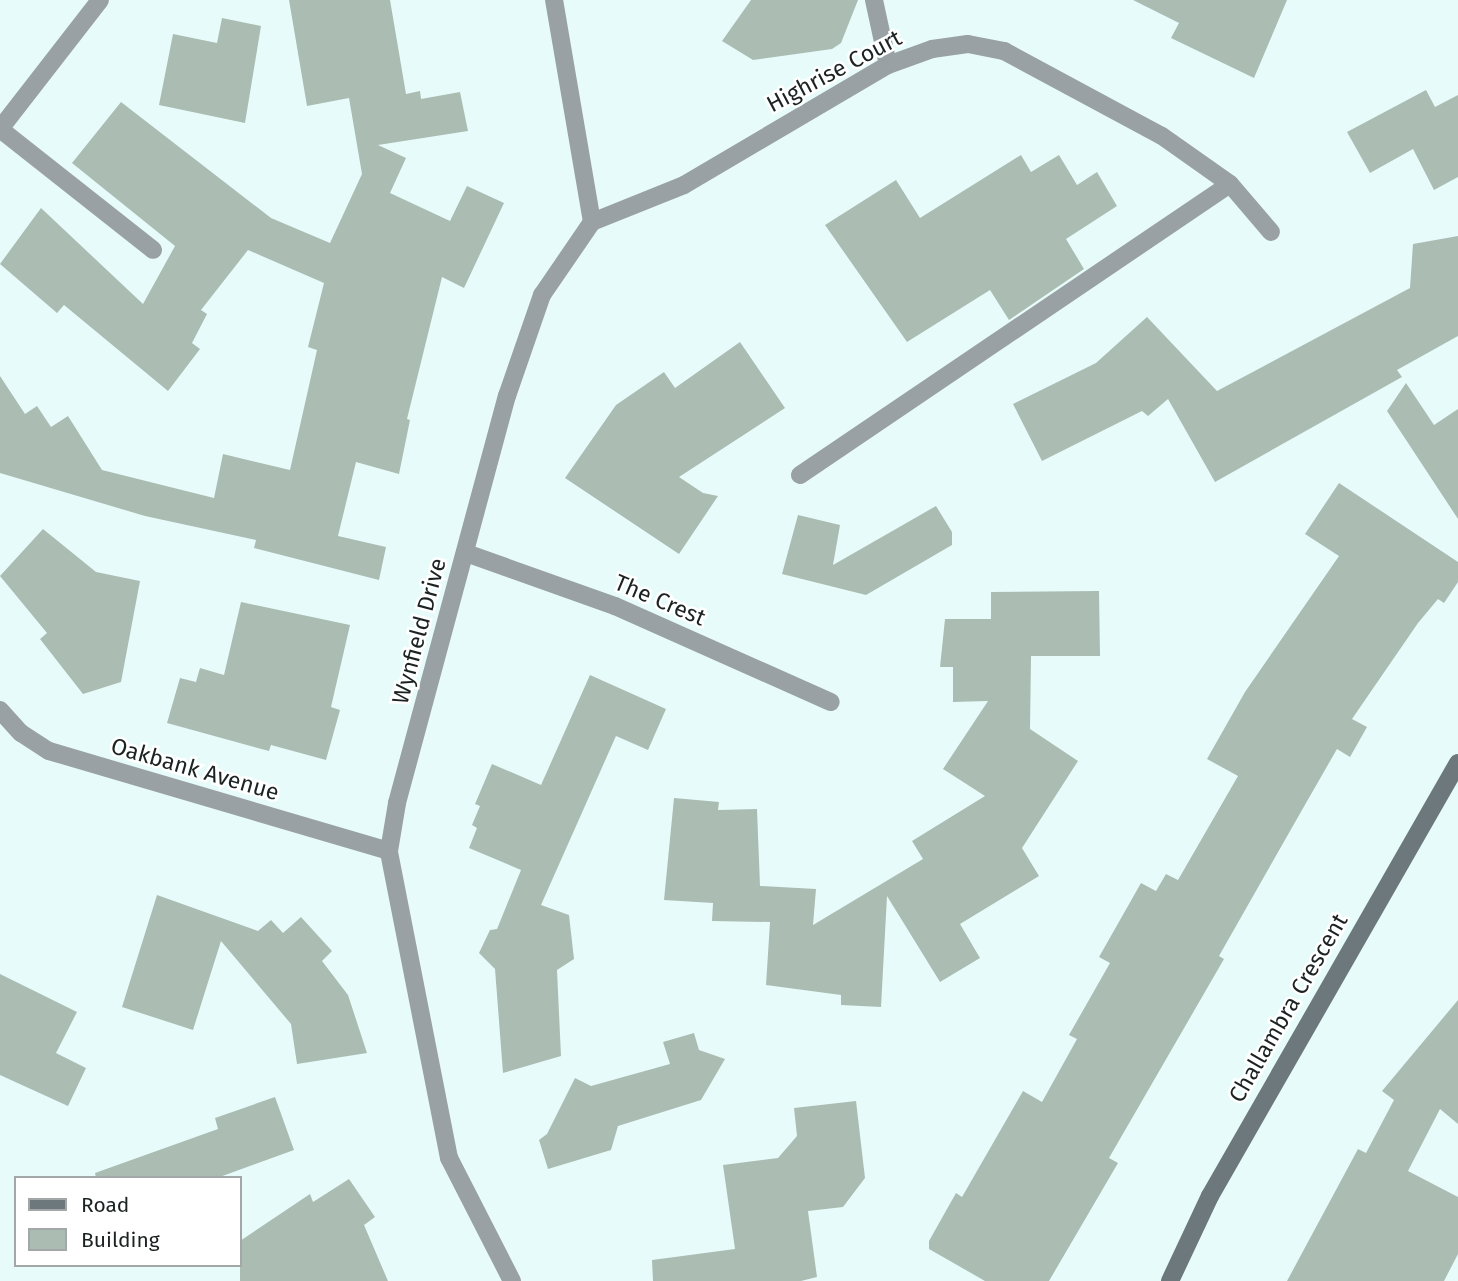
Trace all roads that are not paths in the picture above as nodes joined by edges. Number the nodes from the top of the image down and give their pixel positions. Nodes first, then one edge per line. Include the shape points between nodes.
1 (100, 0) edge
2 (554, 0) edge
3 (874, 0) edge
4 (888, 65) junction
5 (0, 130) edge
6 (1230, 184) junction
7 (592, 222) junction
8 (1271, 232) dead end
9 (153, 250) dead end
10 (800, 475) dead end
11 (466, 553) junction
12 (831, 702) dead end
13 (0, 710) edge
14 (1458, 763) edge
15 (389, 851) junction
16 (512, 1281) edge
17 (1170, 1281) edge

1 - 5 street
2 - 7 street
3 - 4 street
4 - 6 street, Highrise Court via 932,49 968,44 1004,51 1162,136
4 - 7 street, Highrise Court via 684,185
5 - 9 street
6 - 8 street, Highrise Court
6 - 10 street
7 - 11 street, Wynfield Drive via 542,295 507,396
11 - 12 street, The Crest via 615,606
11 - 15 street, Wynfield Drive via 397,803
13 - 15 street, Oakbank Avenue via 21,733 48,751
14 - 17 street, Challambra Crescent via 1210,1196
15 - 16 street, Wynfield Drive via 449,1158

